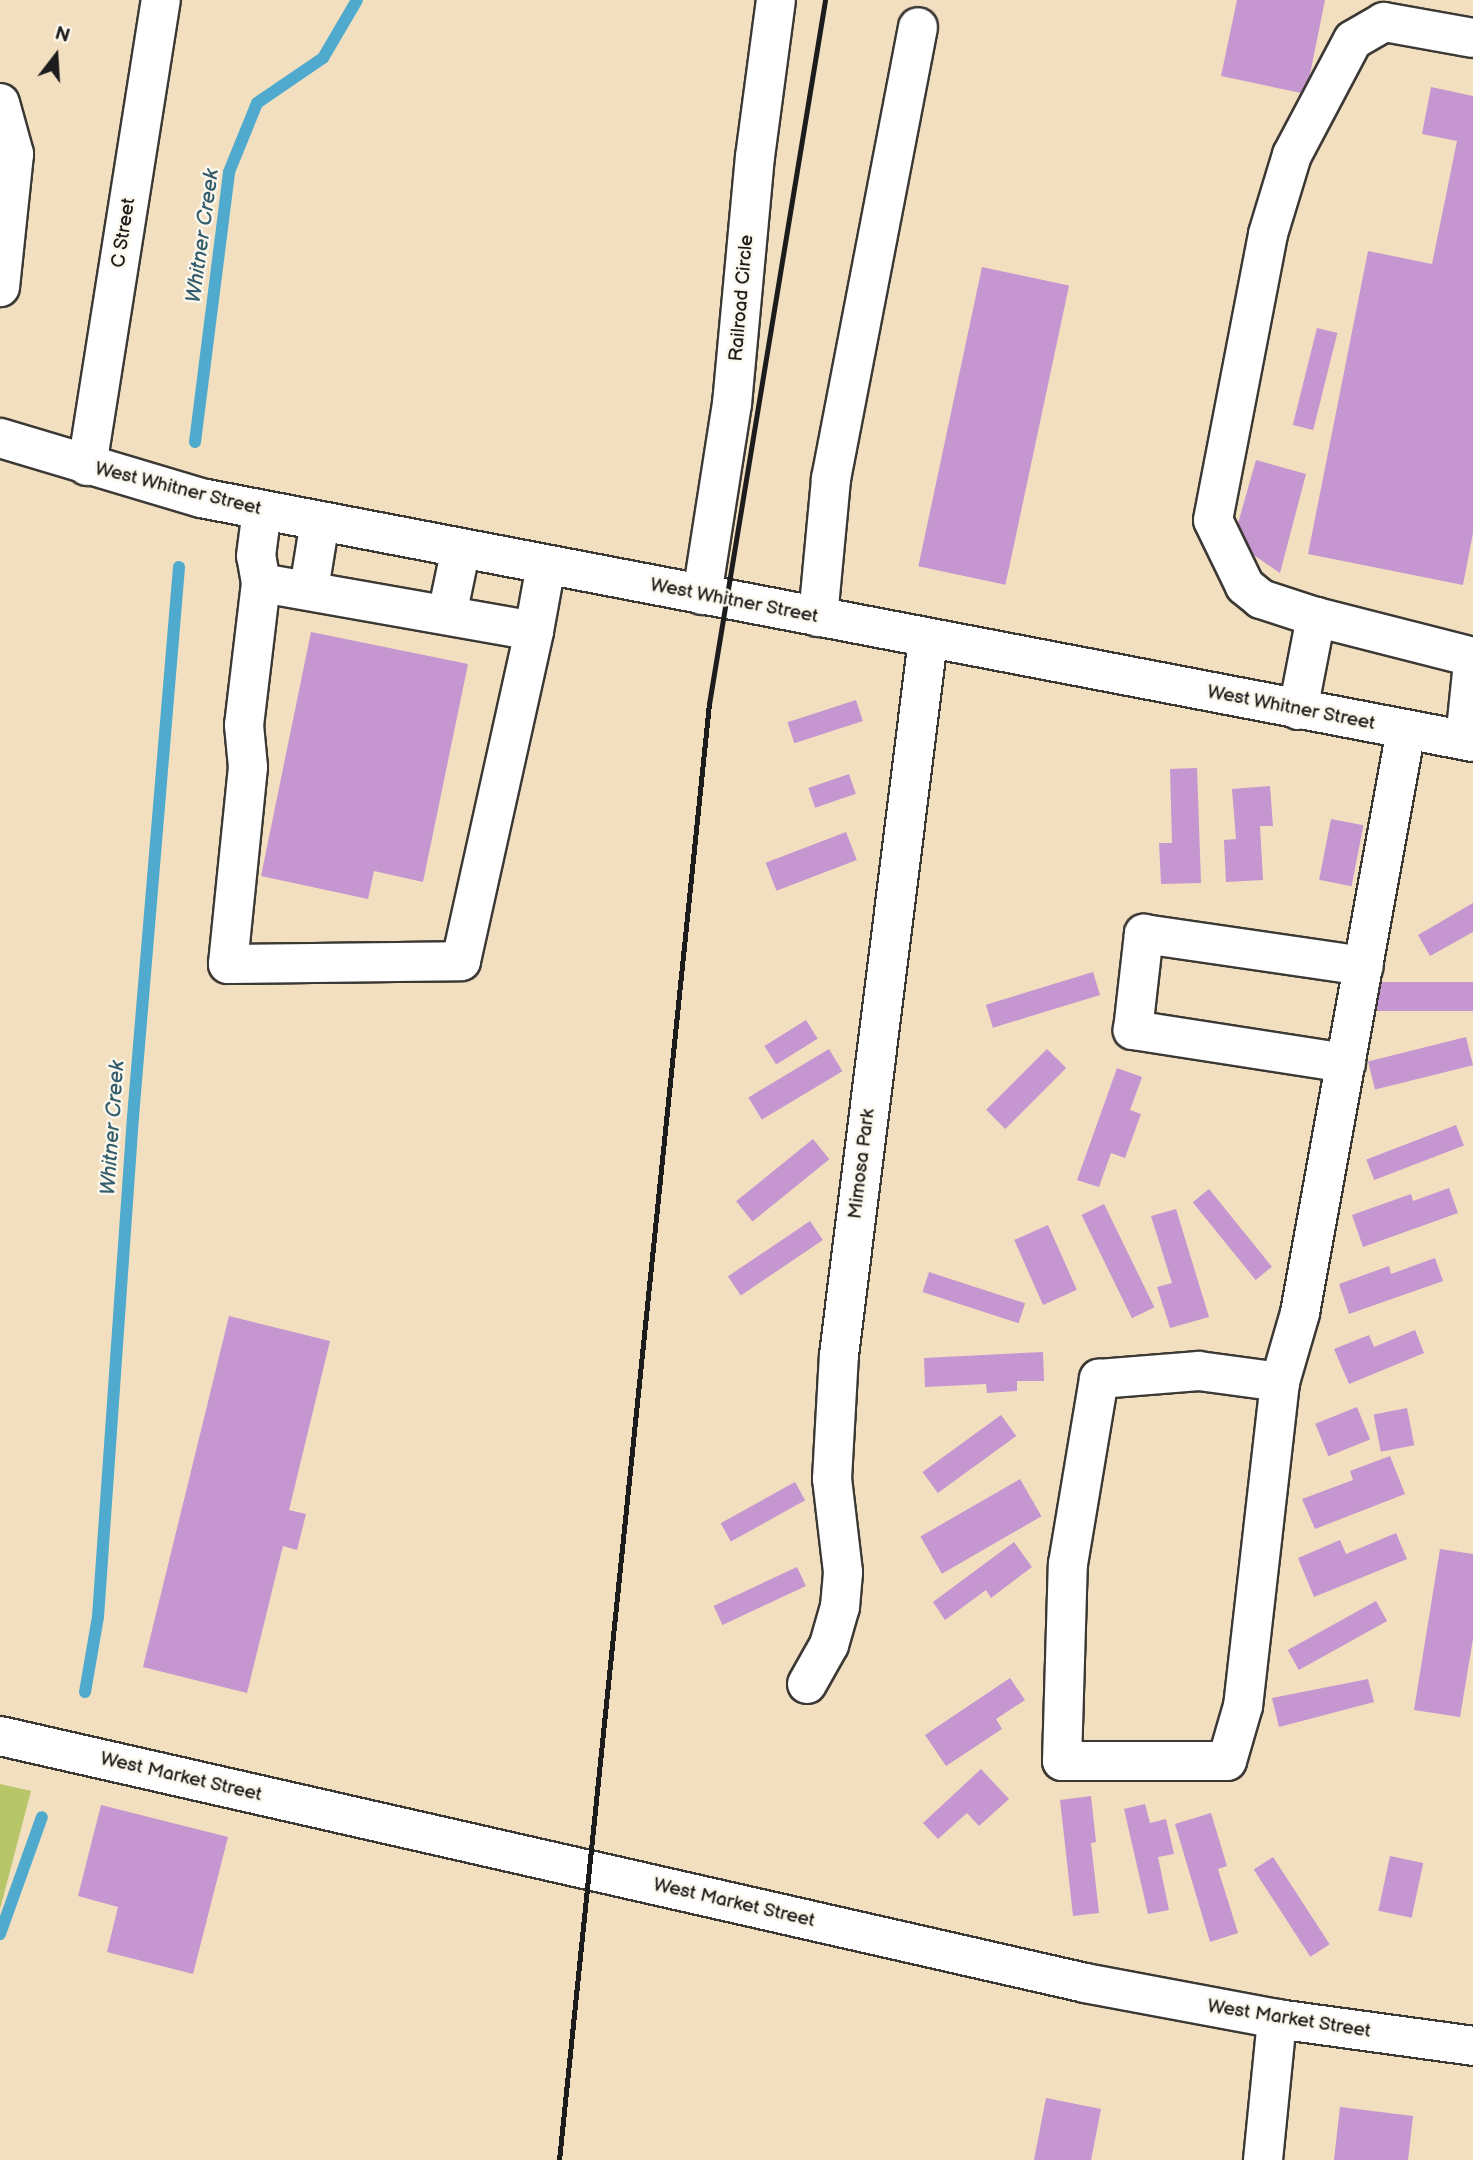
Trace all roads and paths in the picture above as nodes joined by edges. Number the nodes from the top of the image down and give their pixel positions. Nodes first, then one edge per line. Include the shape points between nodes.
1 (160, 0) edge
2 (776, 0) edge
3 (918, 27) dead end
4 (1473, 38) edge
5 (0, 103) edge
6 (0, 283) edge
7 (0, 438) edge
8 (87, 466) junction
9 (262, 510) junction
10 (320, 521) junction
11 (461, 548) junction
12 (546, 565) junction
13 (261, 583) junction
14 (309, 589) junction
15 (702, 595) junction
16 (447, 615) junction
17 (818, 617) junction
18 (1316, 617) junction
19 (534, 631) junction
20 (928, 639) junction
21 (1473, 657) edge
22 (1473, 663) edge
23 (1298, 710) junction
24 (1406, 730) junction
25 (1469, 741) edge
26 (1364, 966) junction
27 (1346, 1063) junction
28 (1280, 1382) junction
29 (807, 1684) dead end
30 (0, 1736) edge
31 (1277, 2019) junction
32 (1473, 2046) edge
33 (1263, 2160) edge

1 - 8 street, C Street
2 - 15 street, Railroad Circle via 755,156 732,404
3 - 17 street via 831,479
4 - 18 street via 1384,22 1353,40 1292,155 1268,234 1213,520 1245,586 1261,599
5 - 6 street via 15,154
7 - 8 street, West Whitner Street
8 - 9 street, West Whitner Street
9 - 10 street, West Whitner Street
9 - 13 street via 256,556
10 - 11 street, West Whitner Street
10 - 14 street
11 - 12 street, West Whitner Street
11 - 16 street
12 - 15 street, West Whitner Street
12 - 19 street
13 - 14 street
13 - 19 street via 244,725 248,767 228,964 461,961
14 - 16 street
15 - 17 street, West Whitner Street
16 - 19 street
17 - 20 street, West Whitner Street
18 - 21 street
18 - 23 street
20 - 23 street, West Whitner Street
20 - 29 street, Mimosa Park via 839,1355 832,1479 843,1572 840,1607 829,1645
22 - 25 street
23 - 24 street, West Whitner Street
24 - 25 street, West Whitner Street
24 - 26 street
26 - 27 street
26 - 27 street via 1144,934 1133,1030
27 - 28 street via 1300,1314
28 - 28 street via 1243,1706 1227,1761 1062,1761 1068,1564 1099,1379 1199,1371
30 - 31 street, West Market Street via 1085,1983
31 - 32 street, West Market Street
31 - 33 street

